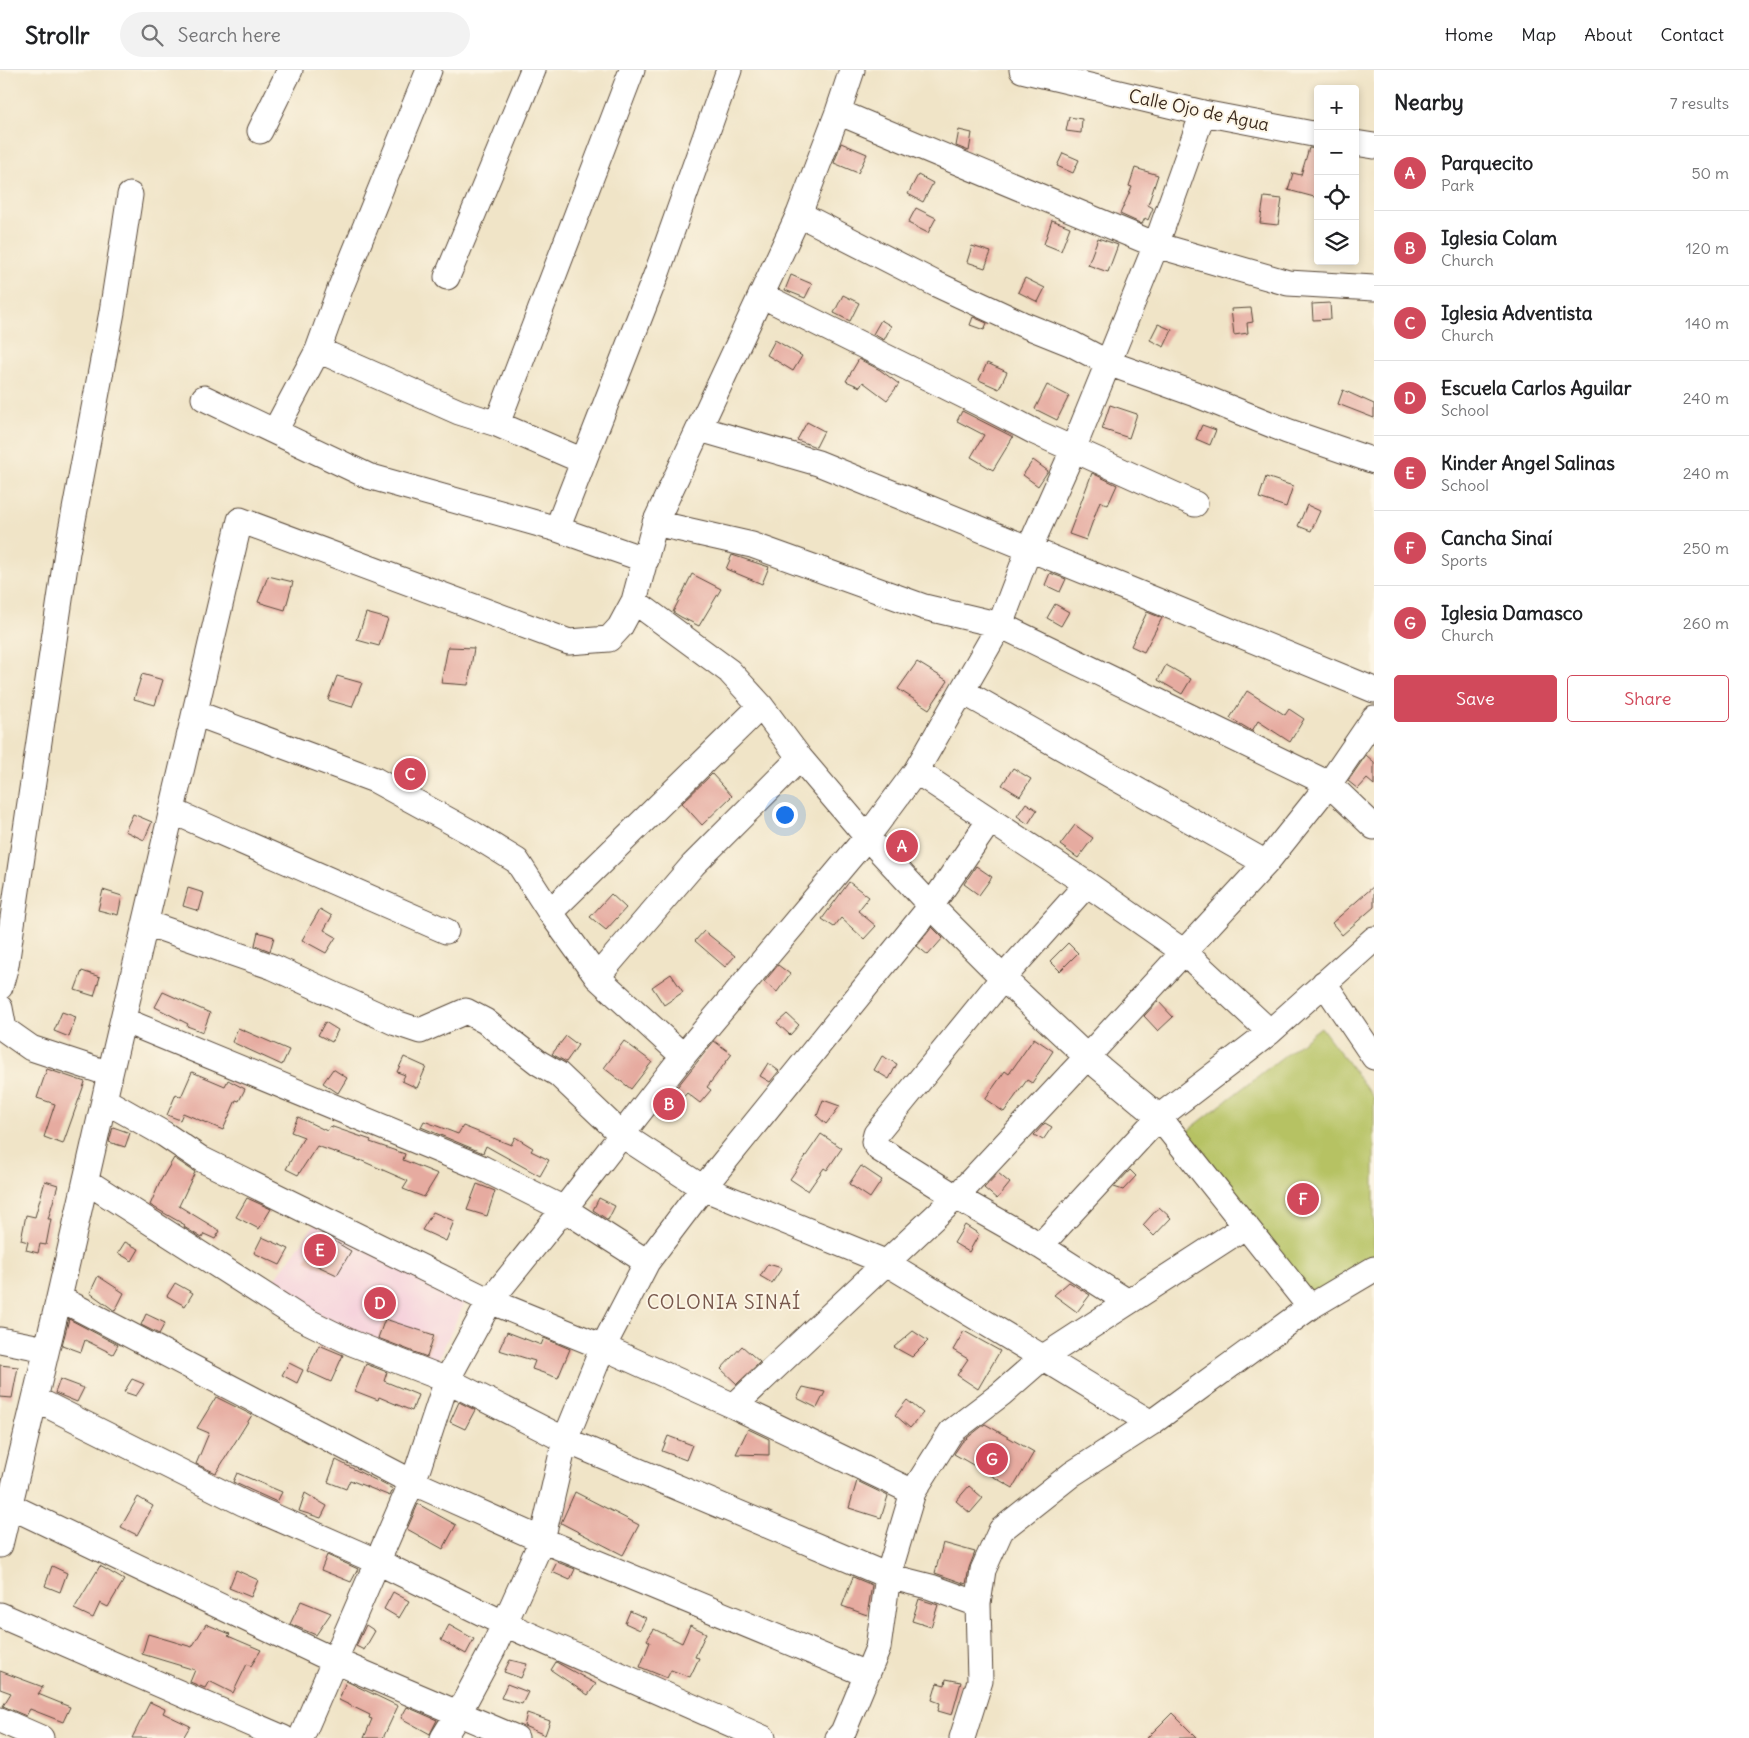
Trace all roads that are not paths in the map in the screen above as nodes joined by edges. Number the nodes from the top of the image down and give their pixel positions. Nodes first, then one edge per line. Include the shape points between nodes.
1 (290, 70) edge
2 (429, 70) edge
3 (533, 70) edge
4 (632, 70) edge
5 (729, 70) edge
6 (852, 70) edge
7 (1022, 70) edge
8 (838, 112) junction
9 (1203, 113) junction
10 (260, 131) dead end
11 (1314, 134) edge
12 (1359, 143) edge
13 (1374, 146) edge
14 (130, 196) dead end
15 (799, 214) junction
16 (1156, 245) junction
17 (447, 277) dead end
18 (1374, 288) edge
19 (761, 295) junction
20 (318, 350) junction
21 (1108, 363) junction
22 (204, 398) dead end
23 (497, 424) junction
24 (700, 429) junction
25 (275, 431) junction
26 (1073, 448) junction
27 (583, 461) junction
28 (1374, 461) edge
29 (1195, 504) dead end
30 (655, 523) junction
31 (557, 529) junction
32 (1029, 549) junction
33 (646, 560) junction
34 (634, 602) junction
35 (1000, 625) junction
36 (1374, 690) edge
37 (962, 691) junction
38 (761, 706) junction
39 (195, 713) junction
40 (1374, 718) edge
41 (800, 758) junction
42 (916, 771) junction
43 (1329, 784) junction
44 (172, 811) junction
45 (990, 820) junction
46 (1374, 827) edge
47 (867, 837) junction
48 (1266, 863) junction
49 (1087, 884) junction
50 (931, 906) junction
51 (550, 912) junction
52 (146, 923) junction
53 (446, 931) dead end
54 (1374, 939) edge
55 (1184, 952) junction
56 (598, 977) junction
57 (1003, 978) junction
58 (1324, 983) junction
59 (0, 987) edge
60 (123, 1020) junction
61 (1, 1028) edge
62 (1270, 1032) junction
63 (683, 1056) junction
64 (1087, 1057) junction
65 (1374, 1057) edge
66 (110, 1074) junction
67 (104, 1100) junction
68 (1159, 1117) junction
69 (622, 1135) junction
70 (86, 1181) junction
71 (703, 1188) junction
72 (956, 1196) junction
73 (564, 1209) junction
74 (1246, 1226) junction
75 (1040, 1246) junction
76 (647, 1262) junction
77 (885, 1262) junction
78 (1374, 1269) edge
79 (59, 1298) junction
80 (490, 1301) junction
81 (1128, 1302) junction
82 (1310, 1307) junction
83 (0, 1340) edge
84 (603, 1347) junction
85 (46, 1349) junction
86 (1042, 1358) junction
87 (447, 1380) junction
88 (35, 1399) junction
89 (734, 1406) junction
90 (1151, 1423) junction
91 (565, 1440) junction
92 (412, 1482) junction
93 (913, 1492) junction
94 (10, 1506) junction
95 (542, 1540) junction
96 (0, 1546) edge
97 (378, 1562) junction
98 (888, 1576) junction
99 (978, 1604) junction
100 (0, 1616) edge
101 (505, 1624) junction
102 (335, 1661) junction
103 (866, 1674) junction
104 (458, 1714) junction
105 (0, 1720) edge
106 (41, 1738) edge
107 (283, 1738) edge
108 (301, 1738) edge
109 (443, 1738) edge
110 (516, 1738) edge
111 (763, 1738) edge
112 (838, 1738) edge
113 (962, 1738) edge

1 - 10 street
2 - 20 street
3 - 17 street
4 - 23 street
5 - 27 street via 658,270
6 - 8 street
7 - 9 street, Calle Ojo de Agua
8 - 15 street
8 - 16 street
9 - 11 street, Calle Ojo de Agua
9 - 16 street
12 - 13 street
14 - 59 street via 67,552
15 - 19 street
15 - 21 street via 936,284
16 - 18 street via 1288,283
16 - 21 street
19 - 24 street
19 - 26 street via 1034,432
20 - 23 street via 459,412
20 - 25 street
21 - 26 street
21 - 28 street
22 - 25 street
23 - 27 street
24 - 30 street
24 - 32 street via 818,463
25 - 31 street via 368,476
26 - 29 street
26 - 32 street
27 - 31 street
30 - 33 street
30 - 35 street via 752,545 924,607
31 - 33 street
32 - 35 street
32 - 36 street
33 - 34 street
34 - 38 street via 729,670
34 - 39 street via 609,639 569,642 240,520
35 - 37 street
35 - 43 street
37 - 42 street
37 - 48 street
38 - 41 street
38 - 51 street
39 - 44 street
39 - 51 street via 375,780 470,832 517,861
40 - 43 street
41 - 47 street
41 - 56 street via 693,865
42 - 45 street
42 - 47 street
43 - 46 street
43 - 48 street
44 - 52 street
44 - 53 street
45 - 49 street
45 - 50 street
47 - 50 street
47 - 63 street
48 - 55 street
49 - 55 street
49 - 57 street
50 - 57 street
50 - 71 street
51 - 56 street
52 - 60 street
52 - 69 street via 273,967 396,1024 420,1031 466,1011 558,1074
54 - 58 street
55 - 62 street
55 - 64 street
56 - 63 street
57 - 64 street
57 - 72 street via 876,1134 874,1142 879,1150
58 - 62 street
58 - 65 street
60 - 66 street
60 - 73 street via 482,1168
61 - 66 street via 31,1048
62 - 68 street
63 - 69 street
64 - 68 street
64 - 72 street
66 - 67 street
67 - 70 street
67 - 80 street via 201,1159
68 - 74 street
68 - 75 street
69 - 71 street
69 - 73 street
70 - 79 street
70 - 87 street via 298,1316 352,1343
71 - 76 street
71 - 77 street
72 - 75 street
72 - 77 street
73 - 76 street
73 - 80 street
74 - 81 street
74 - 82 street
75 - 81 street
76 - 84 street
77 - 86 street
77 - 89 street
78 - 82 street
79 - 85 street
79 - 92 street
80 - 84 street
80 - 87 street
81 - 86 street
82 - 90 street
83 - 85 street
84 - 89 street
84 - 91 street
85 - 88 street
86 - 90 street
86 - 93 street via 951,1432
87 - 91 street
87 - 92 street
88 - 94 street
88 - 97 street via 243,1504
89 - 93 street
90 - 99 street via 1072,1474 1001,1530 983,1570
91 - 95 street
91 - 98 street
92 - 95 street
92 - 97 street
93 - 98 street
94 - 96 street
94 - 102 street
95 - 101 street
95 - 103 street
97 - 101 street
97 - 102 street
98 - 99 street
98 - 103 street via 878,1648
99 - 113 street via 980,1681
100 - 107 street
101 - 104 street
101 - 111 street
102 - 104 street
102 - 108 street
103 - 112 street
104 - 109 street
104 - 110 street
105 - 106 street

